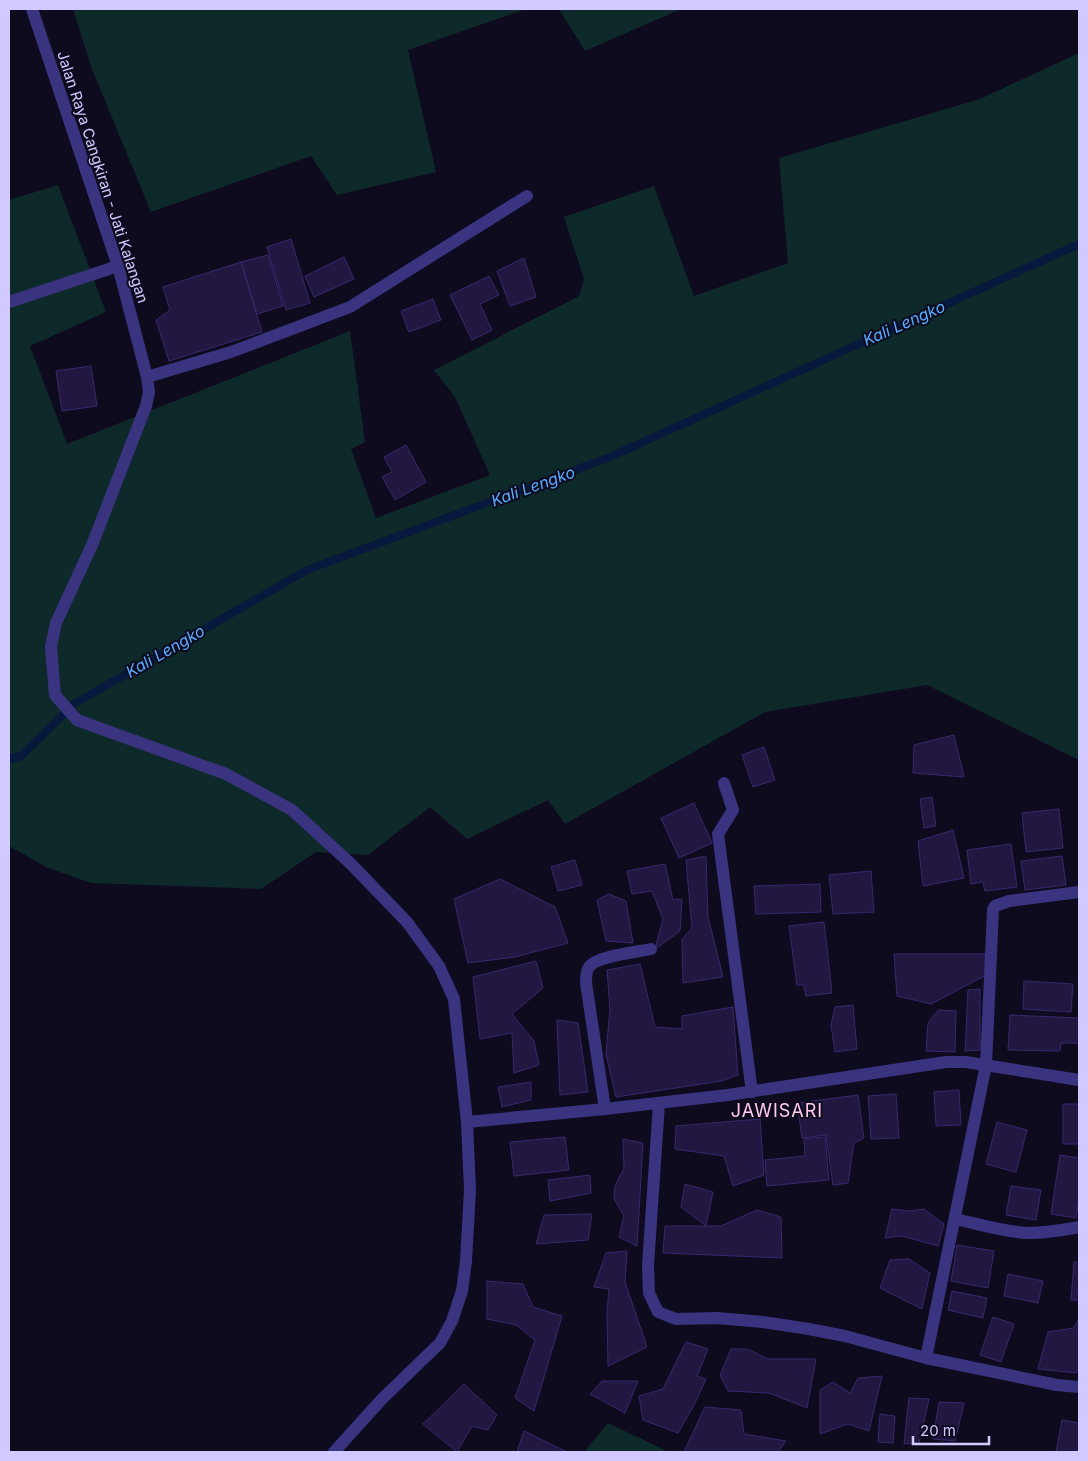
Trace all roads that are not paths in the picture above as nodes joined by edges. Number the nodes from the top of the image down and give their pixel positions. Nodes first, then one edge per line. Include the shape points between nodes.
1 (32, 9) edge
2 (526, 196) dead end
3 (118, 266) junction
4 (9, 302) edge
5 (147, 377) junction
6 (724, 783) dead end
7 (1079, 892) edge
8 (651, 949) dead end
9 (986, 1065) junction
10 (1079, 1080) edge
11 (752, 1092) junction
12 (659, 1103) junction
13 (605, 1109) junction
14 (467, 1122) junction
15 (955, 1219) junction
16 (1079, 1227) edge
17 (926, 1358) junction
18 (1079, 1388) edge
19 (334, 1452) edge

1 - 3 street, Jalan Raya Cangkiran - Jati Kalangan
2 - 5 street via 350,307 231,352
3 - 4 street
3 - 5 street, Jalan Raya Cangkiran - Jati Kalangan
5 - 14 street, Jalan Raya Cangkiran - Jati Kalangan via 149,392 146,406 92,545 56,623 51,648 55,695 77,720 226,774 292,810 388,902 439,966 454,999
6 - 11 street via 733,810 718,834
7 - 9 street via 1009,901 995,906
8 - 13 street via 600,959 588,969 586,983
9 - 10 street
9 - 11 street via 966,1062 923,1065
9 - 15 street
11 - 12 street
12 - 13 street
12 - 17 street via 648,1264 649,1293 658,1312 676,1319 717,1318 809,1329
13 - 14 street
14 - 19 street, Jalan Raya Cangkiran - Jati Kalangan via 470,1190 466,1261 462,1291 452,1321 440,1343 382,1399
15 - 16 street via 1029,1233
15 - 17 street
17 - 18 street

